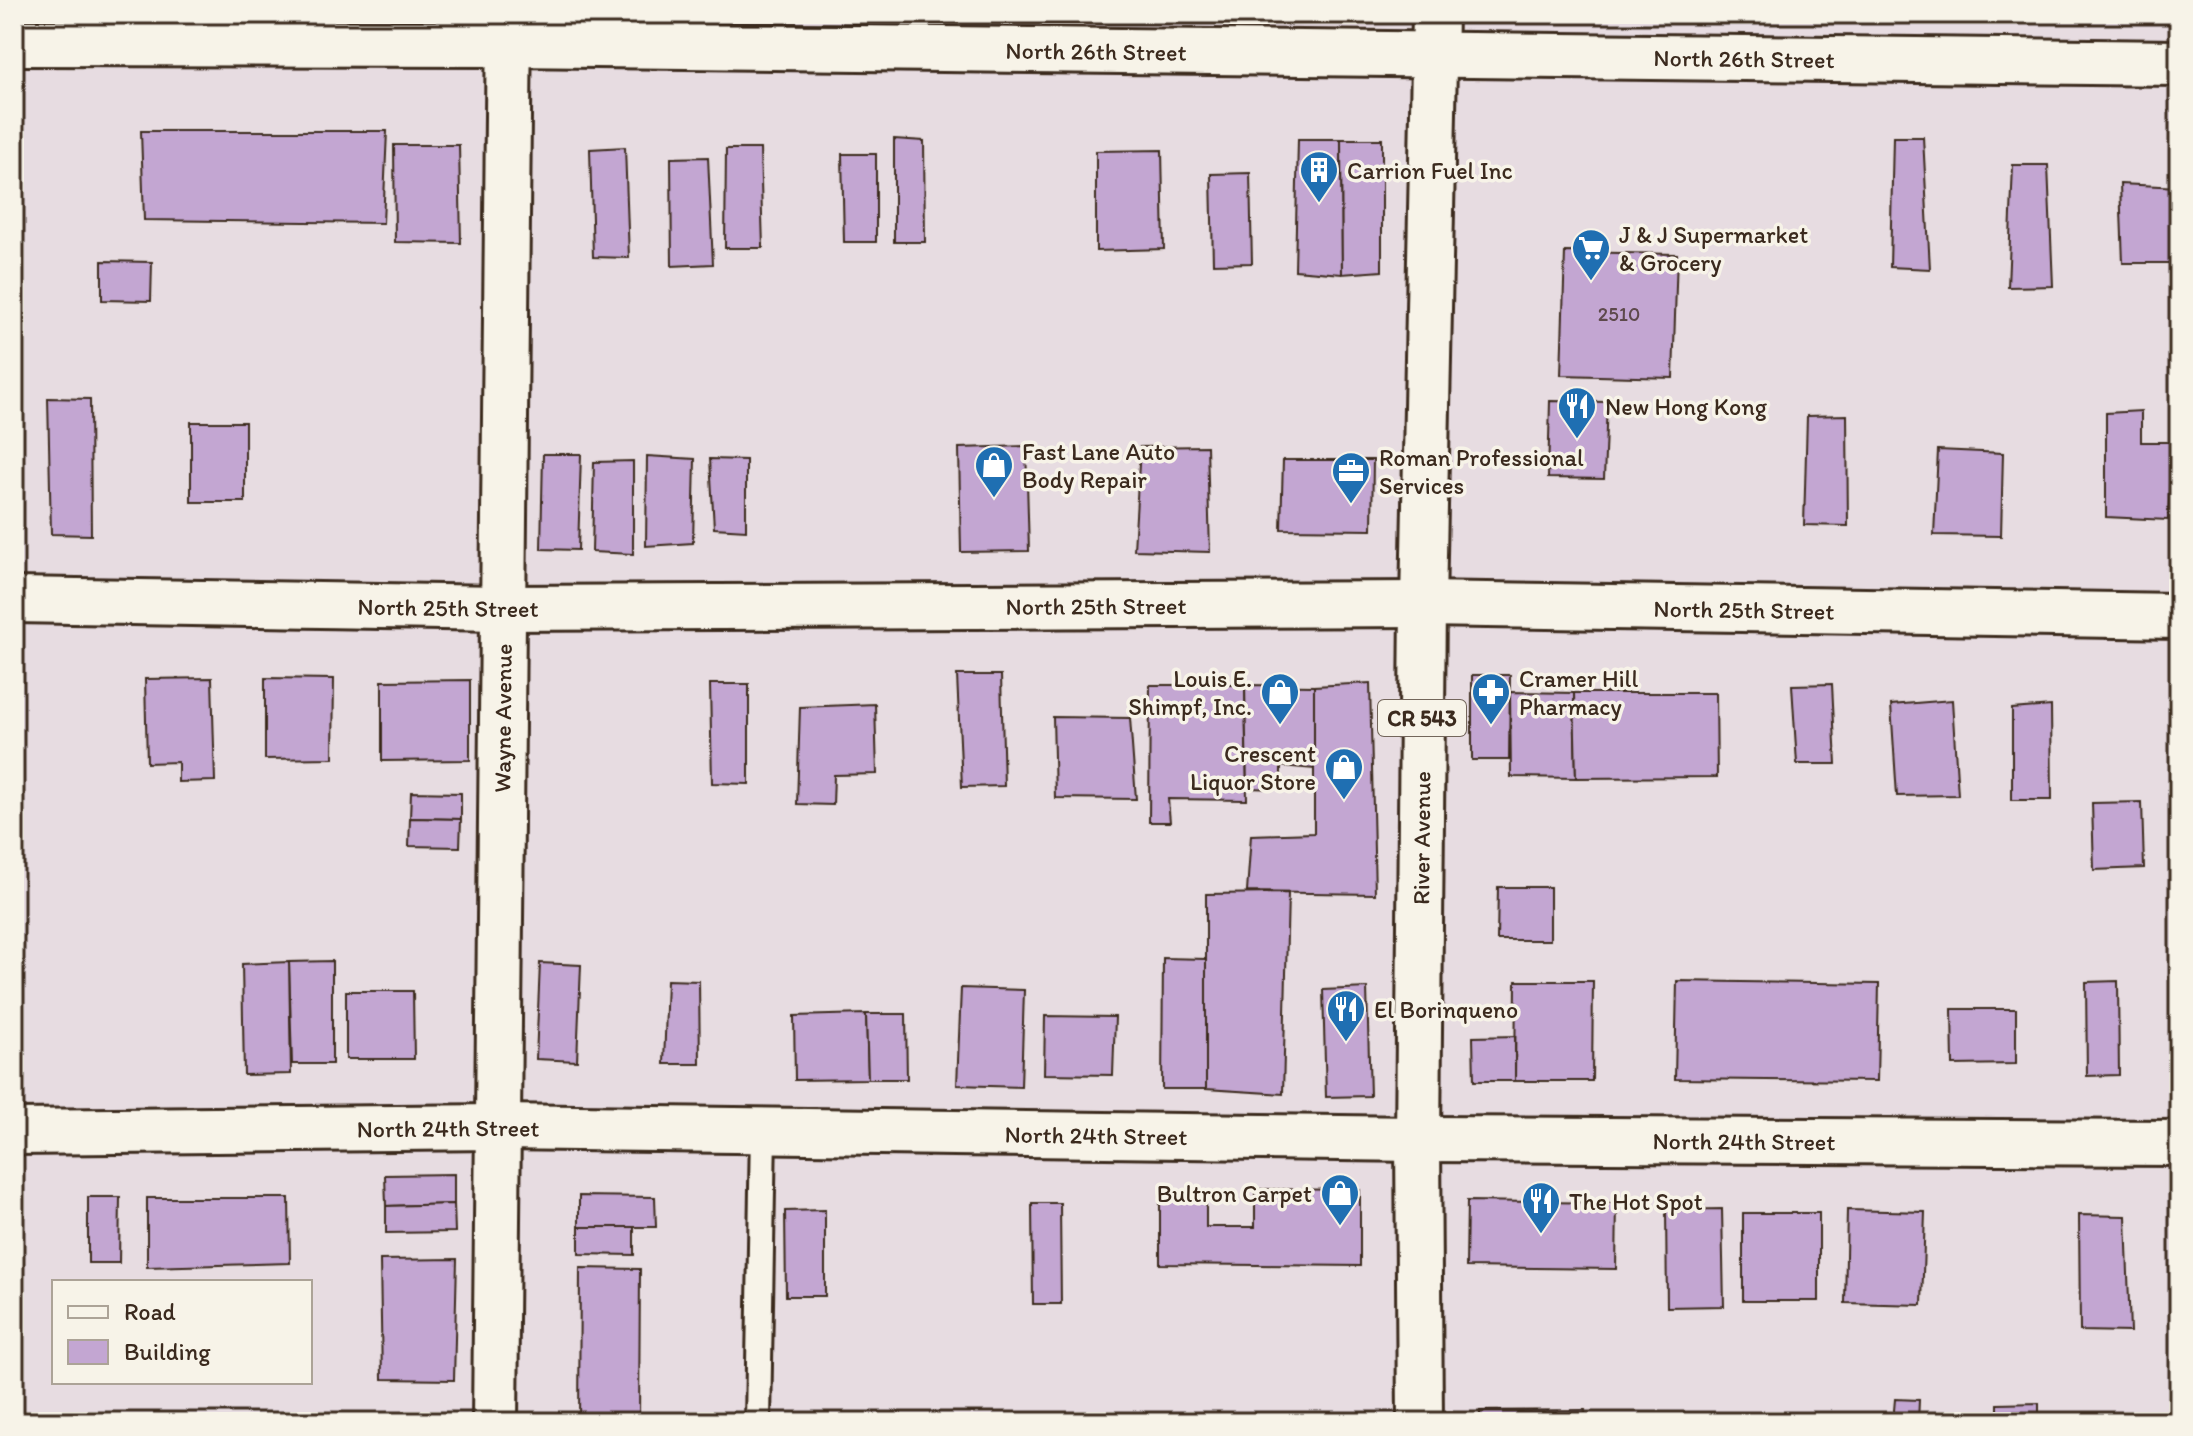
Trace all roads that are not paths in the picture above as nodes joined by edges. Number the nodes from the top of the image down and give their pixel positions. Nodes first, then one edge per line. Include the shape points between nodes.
1 (509, 29) edge
2 (1435, 34) edge
3 (14, 43) edge
4 (2179, 63) edge
5 (14, 600) edge
6 (1423, 604) junction
7 (501, 608) junction
8 (2179, 616) edge
9 (496, 1127) junction
10 (763, 1131) junction
11 (14, 1132) edge
12 (1418, 1139) junction
13 (2179, 1143) edge
14 (495, 1422) edge
15 (758, 1422) edge
16 (1420, 1422) edge

1 - 2 street, North 26th Street
1 - 3 street, North 26th Street
1 - 7 street, Wayne Avenue
2 - 4 street, North 26th Street
2 - 6 street, River Avenue / CR 543
5 - 7 street, North 25th Street
6 - 7 street, North 25th Street
6 - 8 street, North 25th Street
6 - 12 street, River Avenue / CR 543
7 - 9 street, Wayne Avenue
9 - 10 street, North 24th Street
9 - 11 street, North 24th Street
9 - 14 street, Wayne Avenue
10 - 12 street, North 24th Street
10 - 15 lane
12 - 13 street, North 24th Street
12 - 16 street, River Avenue / CR 543

